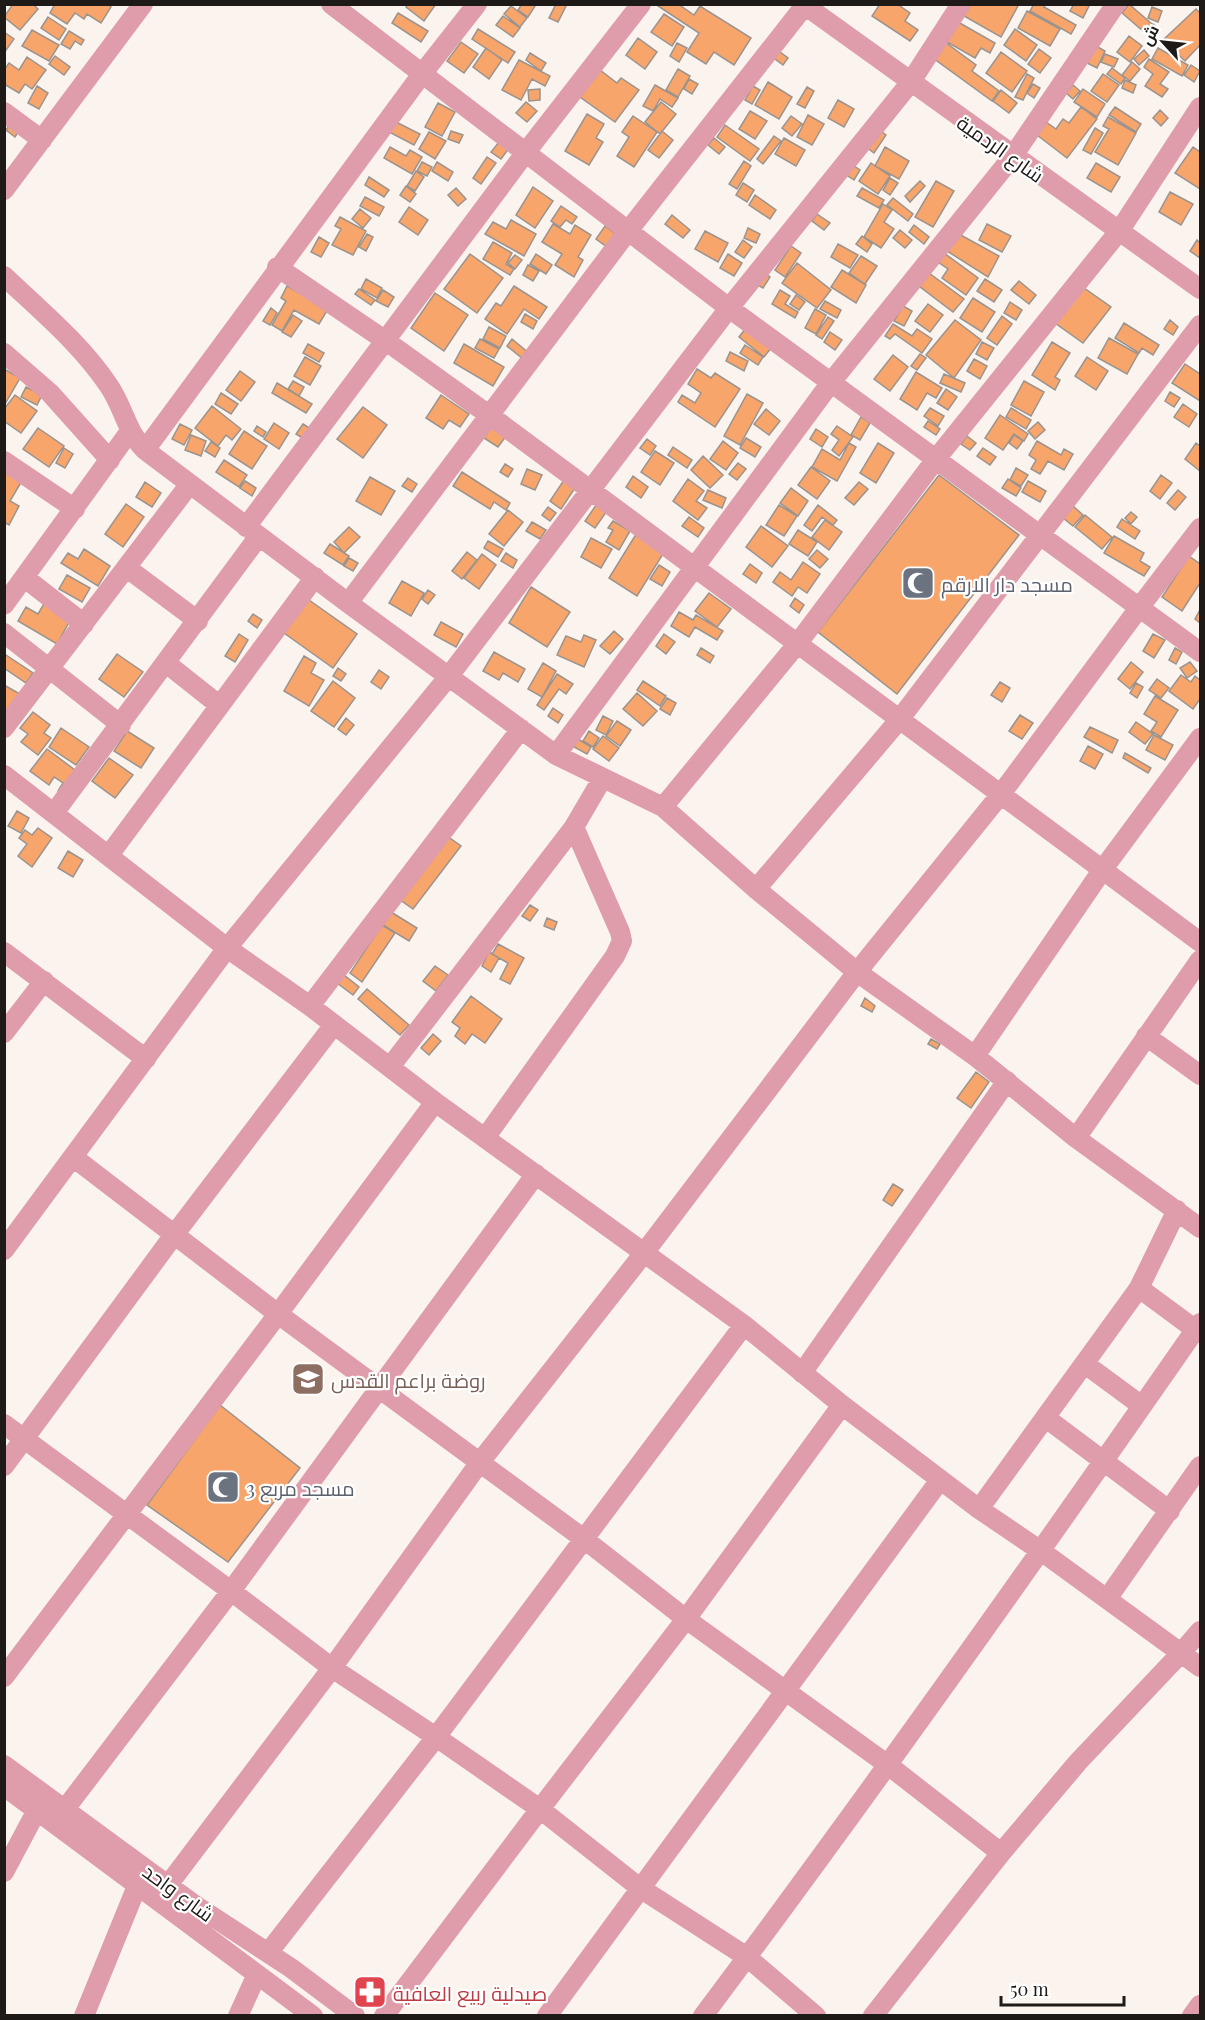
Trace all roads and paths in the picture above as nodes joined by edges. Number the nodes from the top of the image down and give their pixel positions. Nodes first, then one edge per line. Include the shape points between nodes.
1 (143, 4) edge
2 (331, 4) edge
3 (477, 4) edge
4 (641, 4) edge
5 (961, 4) edge
6 (1116, 4) edge
7 (805, 5) edge
8 (422, 74) junction
9 (910, 82) junction
10 (1200, 107) edge
11 (4, 112) edge
12 (42, 140) junction
13 (526, 152) junction
14 (1013, 156) junction
15 (4, 190) edge
16 (1120, 230) junction
17 (628, 231) junction
18 (278, 267) junction
19 (4, 276) edge
20 (1200, 289) edge
21 (729, 308) junction
22 (1200, 325) edge
23 (386, 341) junction
24 (4, 353) edge
25 (832, 381) junction
26 (489, 415) junction
27 (130, 432) junction
28 (145, 450) junction
29 (936, 459) junction
30 (110, 460) junction
31 (4, 461) edge
32 (189, 485) junction
33 (590, 489) junction
34 (75, 508) junction
35 (1200, 528) edge
36 (253, 531) junction
37 (1039, 535) junction
38 (694, 566) junction
39 (127, 568) junction
40 (315, 577) junction
41 (26, 578) junction
42 (348, 603) junction
43 (4, 605) edge
44 (1139, 608) junction
45 (198, 621) junction
46 (84, 624) junction
47 (4, 633) edge
48 (798, 643) junction
49 (1200, 652) edge
50 (166, 663) junction
51 (50, 669) junction
52 (449, 676) junction
53 (219, 705) junction
54 (899, 720) junction
55 (121, 725) junction
56 (4, 728) edge
57 (521, 729) junction
58 (1200, 738) edge
59 (556, 755) junction
60 (602, 779) junction
61 (8, 786) edge
62 (1001, 794) junction
63 (663, 807) junction
64 (54, 813) junction
65 (574, 827) junction
66 (109, 855) junction
67 (1103, 868) junction
68 (756, 889) junction
69 (1200, 942) edge
70 (227, 948) junction
71 (4, 952) edge
72 (1200, 960) edge
73 (857, 972) junction
74 (44, 981) junction
75 (309, 1006) junction
76 (333, 1026) junction
77 (4, 1033) edge
78 (1146, 1036) junction
79 (975, 1056) junction
80 (146, 1059) junction
81 (390, 1067) junction
82 (1200, 1075) edge
83 (1007, 1082) junction
84 (435, 1102) junction
85 (485, 1138) junction
86 (1076, 1138) junction
87 (73, 1157) junction
88 (536, 1174) junction
89 (1177, 1210) junction
90 (1200, 1228) edge
91 (174, 1235) junction
92 (4, 1250) edge
93 (644, 1253) junction
94 (1139, 1288) junction
95 (278, 1314) junction
96 (744, 1325) junction
97 (1199, 1328) edge
98 (1085, 1364) junction
99 (802, 1373) junction
100 (380, 1388) junction
101 (842, 1405) junction
102 (1143, 1406) junction
103 (1046, 1418) junction
104 (4, 1424) edge
105 (24, 1439) junction
106 (1104, 1461) junction
107 (480, 1462) junction
108 (4, 1466) edge
109 (1200, 1466) edge
110 (940, 1480) junction
111 (979, 1509) junction
112 (1170, 1511) junction
113 (126, 1514) junction
114 (584, 1539) junction
115 (1041, 1551) junction
116 (231, 1591) junction
117 (1107, 1599) junction
118 (686, 1619) junction
119 (1200, 1631) edge
120 (1181, 1653) junction
121 (332, 1668) junction
122 (1200, 1668) edge
123 (4, 1677) edge
124 (786, 1692) junction
125 (436, 1737) junction
126 (4, 1765) edge
127 (888, 1765) junction
128 (4, 1786) edge
129 (65, 1809) junction
130 (540, 1809) junction
131 (37, 1810) junction
132 (1001, 1853) junction
133 (4, 1872) edge
134 (168, 1885) junction
135 (137, 1886) junction
136 (640, 1888) junction
137 (268, 1953) junction
138 (747, 1957) junction
139 (257, 1974) junction
140 (1200, 2005) edge
141 (84, 2016) edge
142 (238, 2016) edge
143 (313, 2016) edge
144 (355, 2016) edge
145 (384, 2016) edge
146 (547, 2016) edge
147 (703, 2016) edge
148 (816, 2016) edge
149 (873, 2016) edge
150 (1192, 2016) edge

1 - 12 street
2 - 8 street
3 - 8 street
4 - 13 street
5 - 9 street
6 - 14 street
7 - 9 street, شارع الردمية
7 - 17 street
8 - 13 street
8 - 18 street
9 - 14 street, شارع الردمية
9 - 21 street
10 - 16 street
11 - 12 street
12 - 15 street
13 - 17 street
13 - 23 street
14 - 16 street, شارع الردمية
14 - 25 street
16 - 20 street, شارع الردمية
16 - 29 street
17 - 21 street
17 - 26 street
18 - 23 street
18 - 28 street
19 - 27 street via 75,342 110,387
21 - 25 street
21 - 33 street
22 - 37 street
23 - 26 street
23 - 36 street
24 - 30 street via 35,377
25 - 29 street
25 - 38 street
26 - 33 street
26 - 42 street
27 - 28 street
27 - 30 street
28 - 32 street
29 - 37 street
29 - 48 street
30 - 34 street
31 - 34 street
32 - 36 street
32 - 39 street
33 - 38 street
33 - 52 street
34 - 41 street
35 - 44 street
36 - 40 street
36 - 45 street
37 - 44 street
37 - 54 street
38 - 48 street
38 - 59 street
39 - 45 street
39 - 46 street
40 - 42 street
40 - 53 street
41 - 43 street
41 - 46 street
42 - 52 street
44 - 49 street
44 - 62 street
45 - 50 street
46 - 51 street
47 - 51 street
48 - 54 street
48 - 63 street
50 - 53 street
50 - 55 street
51 - 55 street
51 - 56 street
52 - 57 street
52 - 70 street
53 - 66 street
54 - 62 street
54 - 68 street
55 - 64 street
57 - 59 street
57 - 75 street
58 - 67 street
59 - 60 street
60 - 63 street
60 - 65 street
61 - 64 street
62 - 67 street
62 - 73 street
63 - 68 street
64 - 66 street
65 - 81 street
65 - 85 street via 622,941
66 - 70 street
67 - 69 street
67 - 79 street
68 - 73 street
70 - 75 street
70 - 80 street
71 - 74 street
72 - 78 street
73 - 79 street
73 - 93 street
74 - 77 street
74 - 80 street
75 - 76 street
76 - 81 street
76 - 91 street
78 - 82 street
78 - 86 street
79 - 83 street
80 - 87 street
81 - 84 street
83 - 86 street
83 - 99 street
84 - 85 street
84 - 95 street
85 - 88 street
86 - 89 street
87 - 91 street
87 - 92 street
88 - 93 street
88 - 100 street
89 - 90 street
89 - 94 street
91 - 95 street
91 - 105 street
93 - 96 street
93 - 107 street
94 - 97 street
94 - 98 street
95 - 100 street
95 - 113 street
96 - 99 street
96 - 114 street
97 - 102 street
98 - 102 street
98 - 103 street
99 - 101 street
100 - 107 street
100 - 116 street
101 - 110 street
101 - 118 street
102 - 106 street
103 - 106 street
103 - 111 street
104 - 105 street
105 - 108 street
105 - 113 street
106 - 112 street
106 - 115 street
107 - 114 street
107 - 121 street
109 - 112 street
110 - 111 street
110 - 124 street
111 - 115 street
112 - 117 street
113 - 116 street
113 - 123 street
114 - 118 street
114 - 125 street
115 - 117 street
115 - 127 street
116 - 121 street
116 - 129 street
117 - 120 street
118 - 124 street
118 - 130 street
119 - 120 street
120 - 122 street
120 - 132 street via 1078,1762
121 - 125 street
121 - 134 street
124 - 127 street
124 - 136 street
125 - 130 street
125 - 137 street
126 - 129 street, شارع واحد
127 - 132 street
127 - 138 street
128 - 131 street, شارع واحد
129 - 134 street, شارع واحد
130 - 136 street
130 - 145 street
131 - 133 street
131 - 135 street, شارع واحد
132 - 149 street
134 - 137 street, شارع واحد
135 - 139 street, شارع واحد
135 - 141 street
136 - 138 street
136 - 146 street
137 - 144 street, شارع واحد
138 - 147 street
138 - 148 street
139 - 142 street
139 - 143 street, شارع واحد
140 - 150 street

